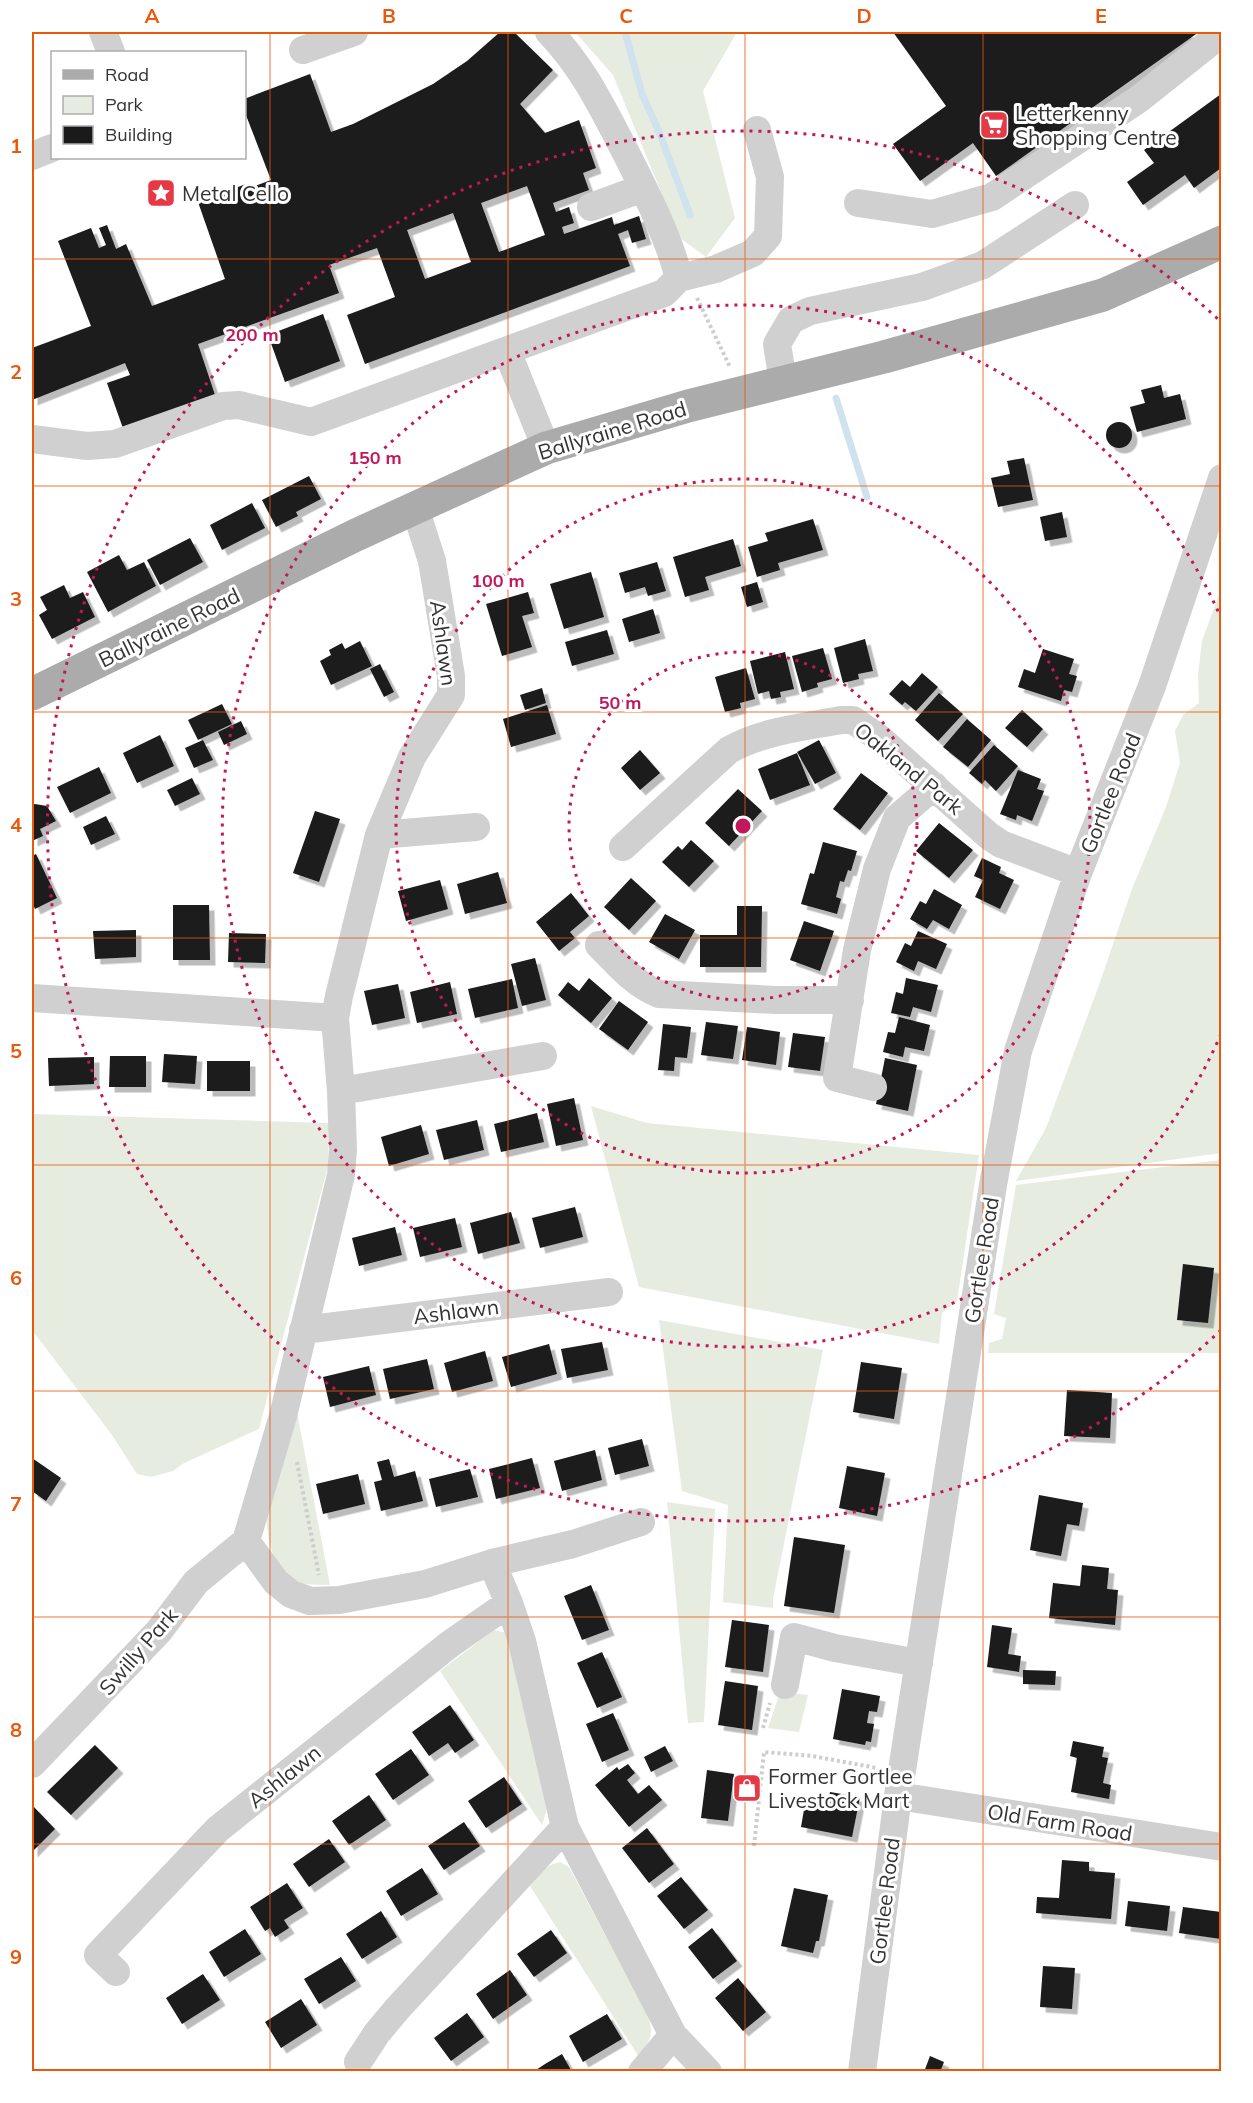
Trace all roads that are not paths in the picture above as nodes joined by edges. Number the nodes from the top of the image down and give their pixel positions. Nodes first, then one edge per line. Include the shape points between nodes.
1 (103, 32) edge
2 (354, 32) edge
3 (549, 32) edge
4 (1221, 33) edge
5 (303, 50) dead end
6 (111, 51) edge
7 (757, 130) dead end
8 (51, 148) edge
9 (32, 156) edge
10 (643, 188) junction
11 (858, 203) dead end
12 (1076, 205) dead end
13 (591, 207) dead end
14 (1220, 247) edge
15 (679, 278) junction
16 (507, 351) junction
17 (783, 381) junction
18 (32, 439) edge
19 (546, 448) junction
20 (1221, 478) edge
21 (415, 508) junction
22 (32, 694) edge
23 (934, 786) junction
24 (476, 827) dead end
25 (379, 835) junction
26 (623, 847) dead end
27 (1078, 873) junction
28 (599, 945) dead end
29 (32, 998) edge
30 (850, 1000) junction
31 (335, 1018) junction
32 (543, 1056) dead end
33 (873, 1087) dead end
34 (341, 1091) junction
35 (609, 1292) dead end
36 (303, 1330) junction
37 (641, 1522) dead end
38 (246, 1540) junction
39 (492, 1563) junction
40 (509, 1603) junction
41 (906, 1660) junction
42 (785, 1685) road end
43 (32, 1764) edge
44 (900, 1785) junction
45 (566, 1827) junction
46 (1221, 1847) edge
47 (116, 1972) dead end
48 (673, 2035) junction
49 (358, 2062) dead end
50 (642, 2072) edge
51 (708, 2072) edge
52 (862, 2072) edge

1 - 6 street
2 - 5 street
3 - 10 street via 567,50 592,87
4 - 11 street via 1139,99 992,197 932,214
7 - 15 street via 770,177 768,236 753,253 716,269
8 - 9 street
10 - 13 street
10 - 15 street via 671,249
12 - 17 street via 983,266 922,287 810,311 791,320 777,345
14 - 17 main road, Ballyraine Road via 1103,295 884,357
15 - 16 street via 664,293
16 - 18 street via 311,422 239,405 223,406 115,444 87,446
16 - 19 street
17 - 19 main road, Ballyraine Road
19 - 21 main road, Ballyraine Road
20 - 27 street, Gortlee Road via 1152,686
21 - 22 main road, Ballyraine Road
21 - 25 street, Ashlawn via 432,561 451,695 412,757
23 - 26 street, Oakland Park via 853,720 788,730 744,741 729,750
23 - 27 street, Oakland Park via 1001,844
23 - 30 street via 897,818 877,869 856,950
24 - 25 street
25 - 31 street, Ashlawn
27 - 41 street, Gortlee Road via 1018,1051
28 - 30 street via 635,981 659,994
29 - 31 street
30 - 33 street via 837,1078
31 - 34 street, Ashlawn
32 - 34 street
34 - 36 street, Ashlawn via 341,1175
35 - 36 street, Ashlawn
36 - 38 street, Ashlawn via 283,1416
37 - 39 street via 573,1544
38 - 39 street via 276,1582 291,1594 310,1601 425,1584
38 - 43 street, Swilly Park via 196,1582 159,1631
39 - 40 street
40 - 45 street via 522,1641
40 - 47 street, Ashlawn via 450,1644 218,1829 98,1955
41 - 42 street via 794,1637
41 - 44 street, Gortlee Road
44 - 46 street, Old Farm Road
44 - 52 street, Gortlee Road
45 - 48 street
45 - 49 street via 398,2008
48 - 50 street
48 - 51 street

